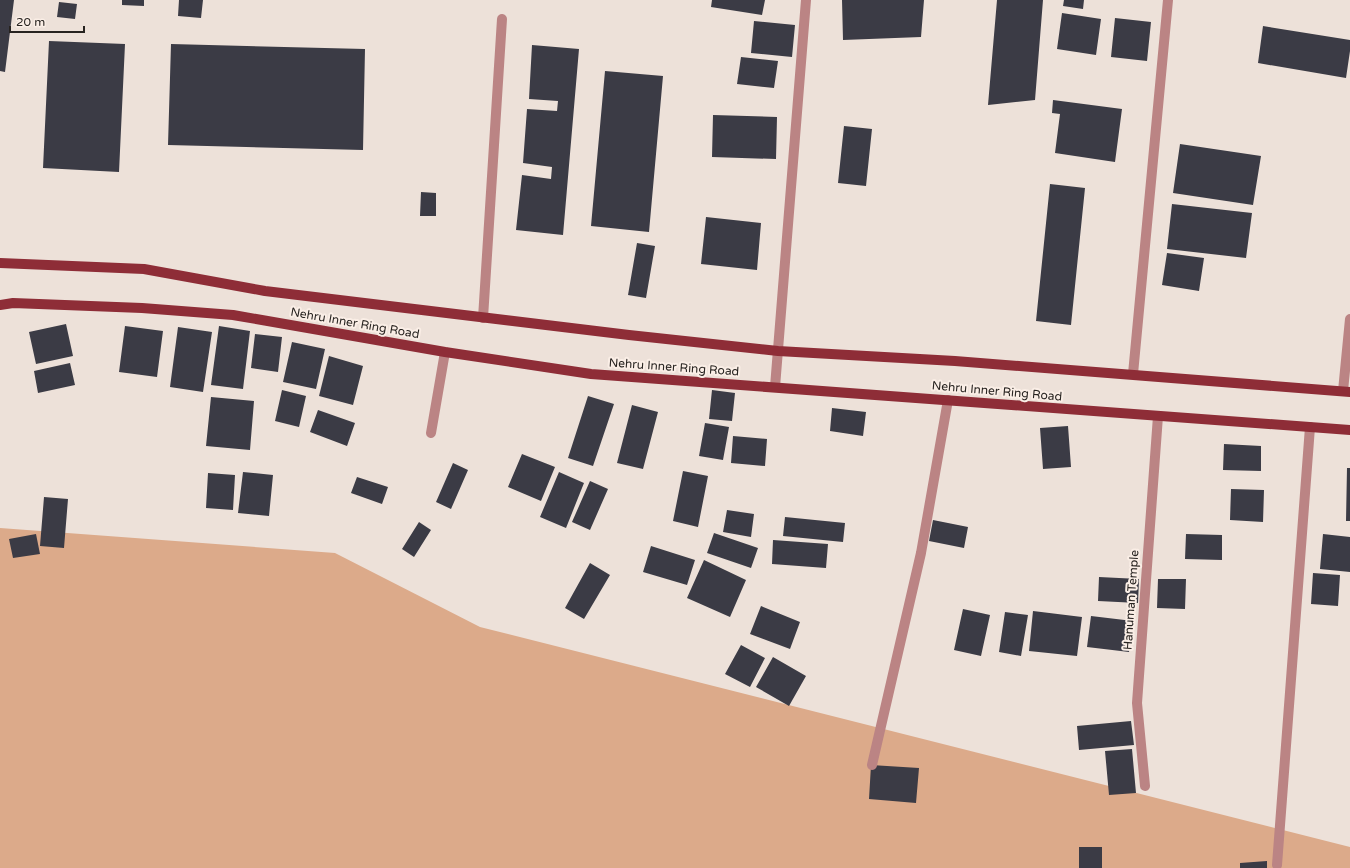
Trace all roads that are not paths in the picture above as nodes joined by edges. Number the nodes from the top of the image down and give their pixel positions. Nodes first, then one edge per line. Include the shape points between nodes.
1 (806, 0) edge
2 (1168, 0) edge
3 (502, 19) dead end
4 (0, 263) edge
5 (0, 305) edge
6 (483, 318) junction
7 (1350, 319) edge
8 (778, 351) junction
9 (445, 352) junction
10 (1133, 374) junction
11 (775, 387) junction
12 (1346, 392) edge
13 (948, 400) junction
14 (1158, 416) junction
15 (1310, 427) junction
16 (1350, 430) edge
17 (431, 433) dead end
18 (872, 765) dead end
19 (1145, 786) dead end
20 (1277, 865) dead end

1 - 8 street
2 - 10 street
3 - 6 street
4 - 6 main road, Nehru Inner Ring Road via 144,269 265,291
5 - 9 main road, Nehru Inner Ring Road via 13,303 142,308 233,315
6 - 8 main road, Nehru Inner Ring Road
7 - 12 street
8 - 10 main road, Nehru Inner Ring Road
8 - 11 street
9 - 11 main road, Nehru Inner Ring Road via 591,374
9 - 17 street
10 - 12 main road, Nehru Inner Ring Road
11 - 13 main road, Nehru Inner Ring Road
13 - 14 main road, Nehru Inner Ring Road
13 - 18 street via 921,553
14 - 15 main road, Nehru Inner Ring Road
14 - 19 street, Hanuman Temple via 1137,703
15 - 16 main road, Nehru Inner Ring Road
15 - 20 street

